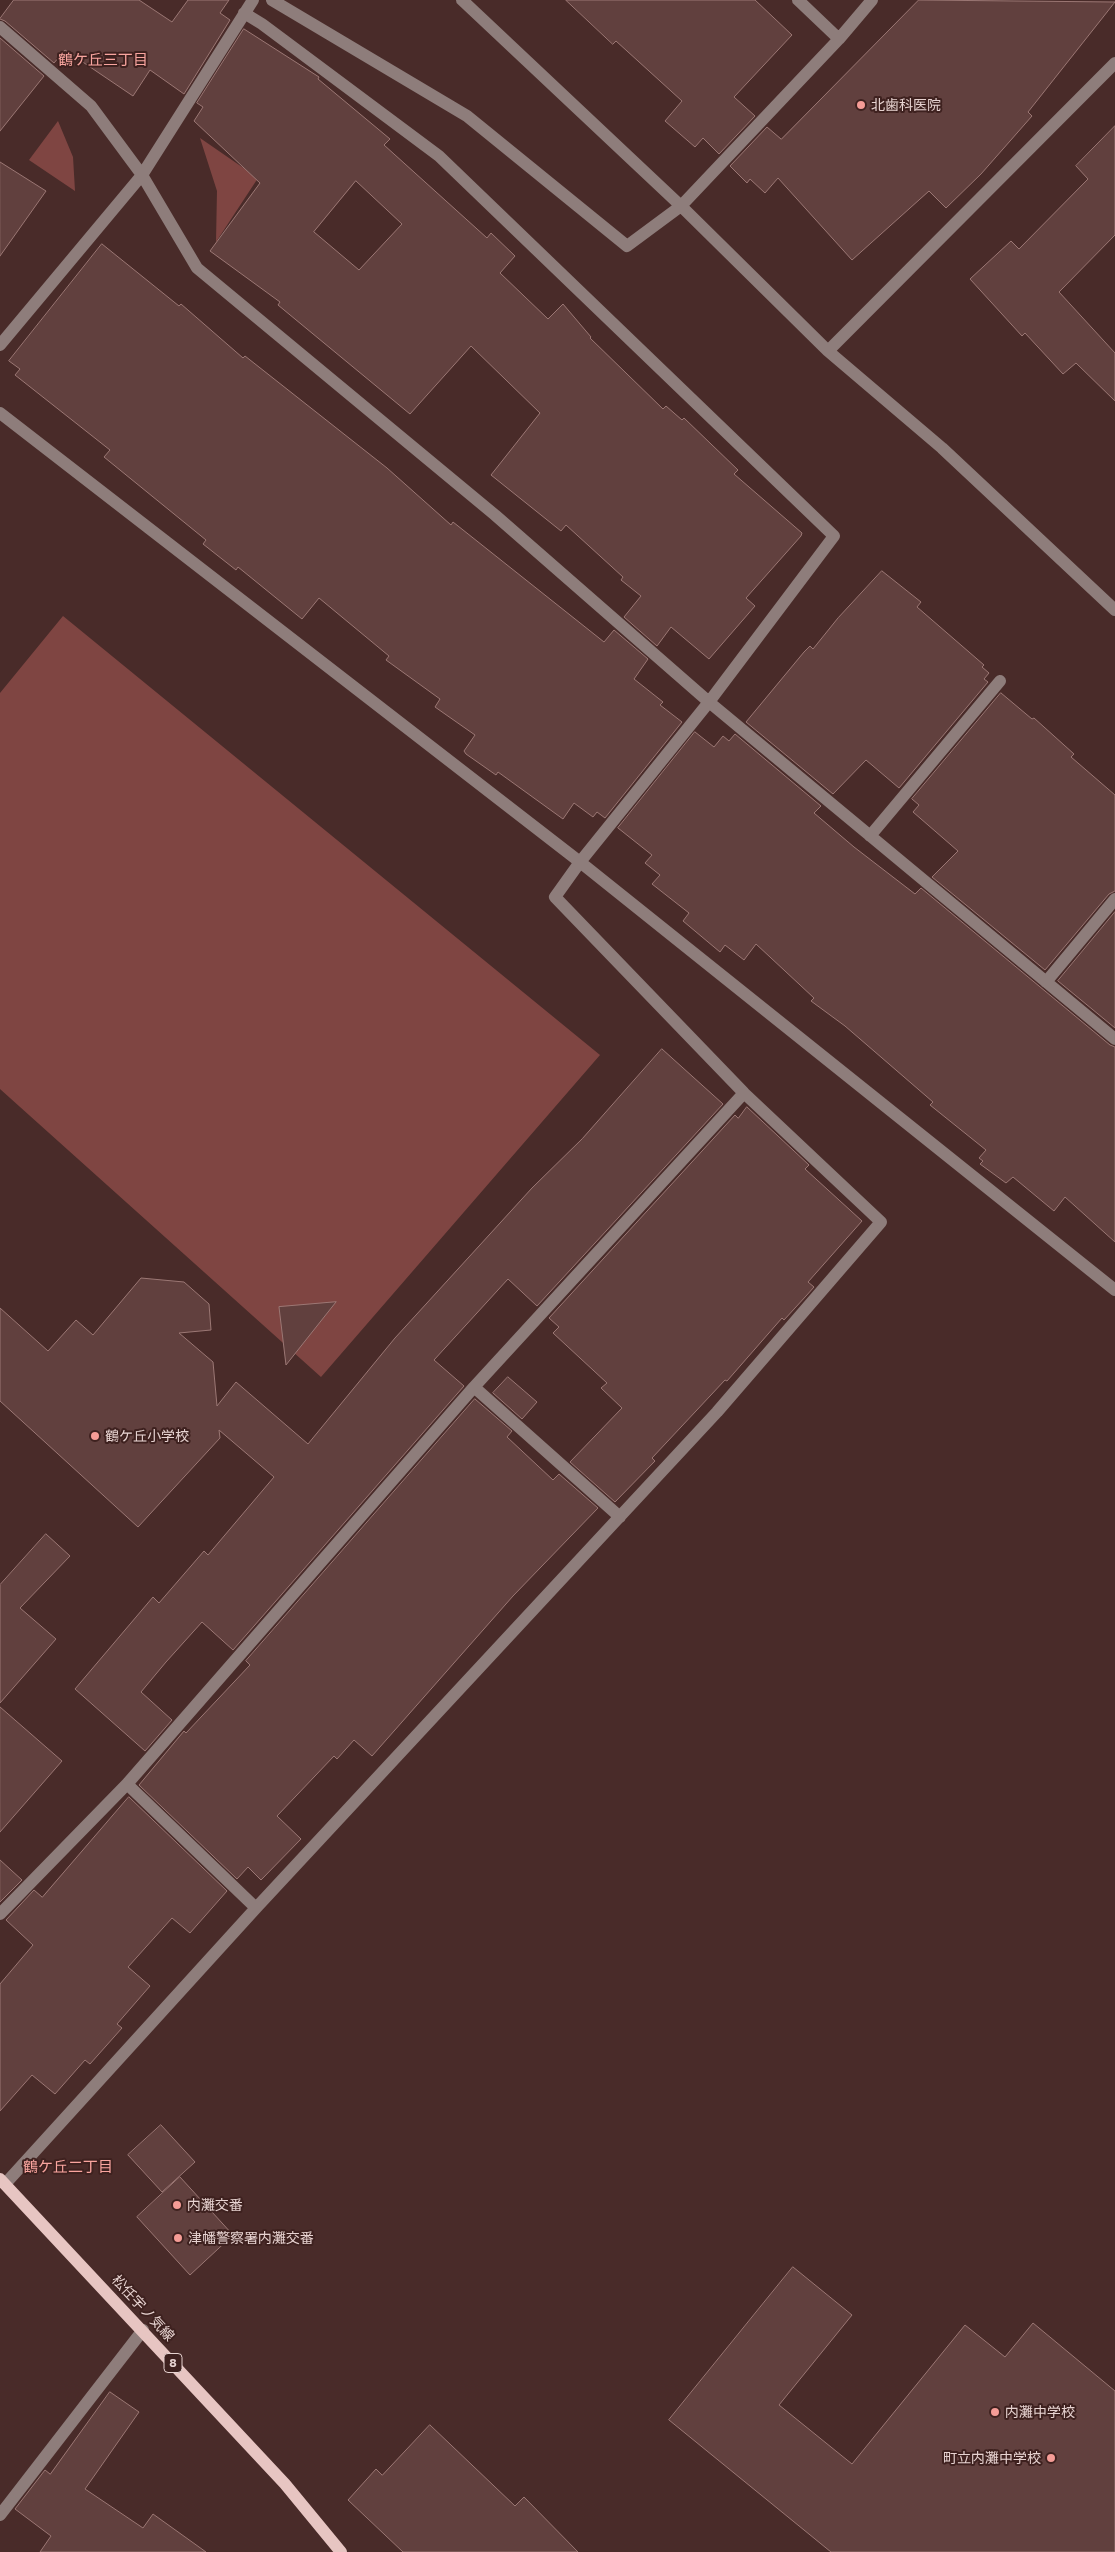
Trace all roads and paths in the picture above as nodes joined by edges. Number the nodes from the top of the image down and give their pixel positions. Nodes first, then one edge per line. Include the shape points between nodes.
1 (253, 0) edge
2 (272, 0) edge
3 (462, 0) edge
4 (798, 0) edge
5 (872, 0) edge
6 (244, 13) junction
7 (0, 27) edge
8 (839, 39) junction
9 (1115, 63) edge
10 (142, 175) junction
11 (681, 206) junction
12 (0, 345) edge
13 (828, 351) junction
14 (0, 413) edge
15 (1115, 610) edge
16 (1000, 681) dead end
17 (709, 702) junction
18 (870, 836) junction
19 (580, 862) junction
20 (1115, 900) edge
21 (1046, 982) junction
22 (1115, 1039) edge
23 (744, 1093) junction
24 (1115, 1290) edge
25 (474, 1387) junction
26 (620, 1517) junction
27 (127, 1784) junction
28 (256, 1908) junction
29 (0, 1914) edge
30 (2, 2181) edge
31 (143, 2330) junction
32 (0, 2515) edge
33 (341, 2552) edge

1 - 6 street
2 - 11 street via 467,116 628,246
3 - 11 street
4 - 8 street
5 - 8 street
6 - 10 street
6 - 17 street via 439,156 834,536
7 - 10 street via 91,106
8 - 11 street
9 - 13 street
10 - 12 street
10 - 17 street via 197,268 496,515
11 - 13 street
13 - 15 street via 942,448
14 - 19 street
16 - 18 street
17 - 18 street
17 - 19 street
18 - 21 street
19 - 23 street via 555,898
19 - 24 street
20 - 21 street
21 - 22 street
23 - 25 street
23 - 26 street via 881,1222 717,1412
25 - 26 street
25 - 27 street
26 - 28 street
27 - 28 street
27 - 29 street
28 - 30 street
30 - 31 main road, 松任宇ノ気線 / 8
31 - 32 street
31 - 33 main road, 松任宇ノ気線 / 8 via 285,2484

